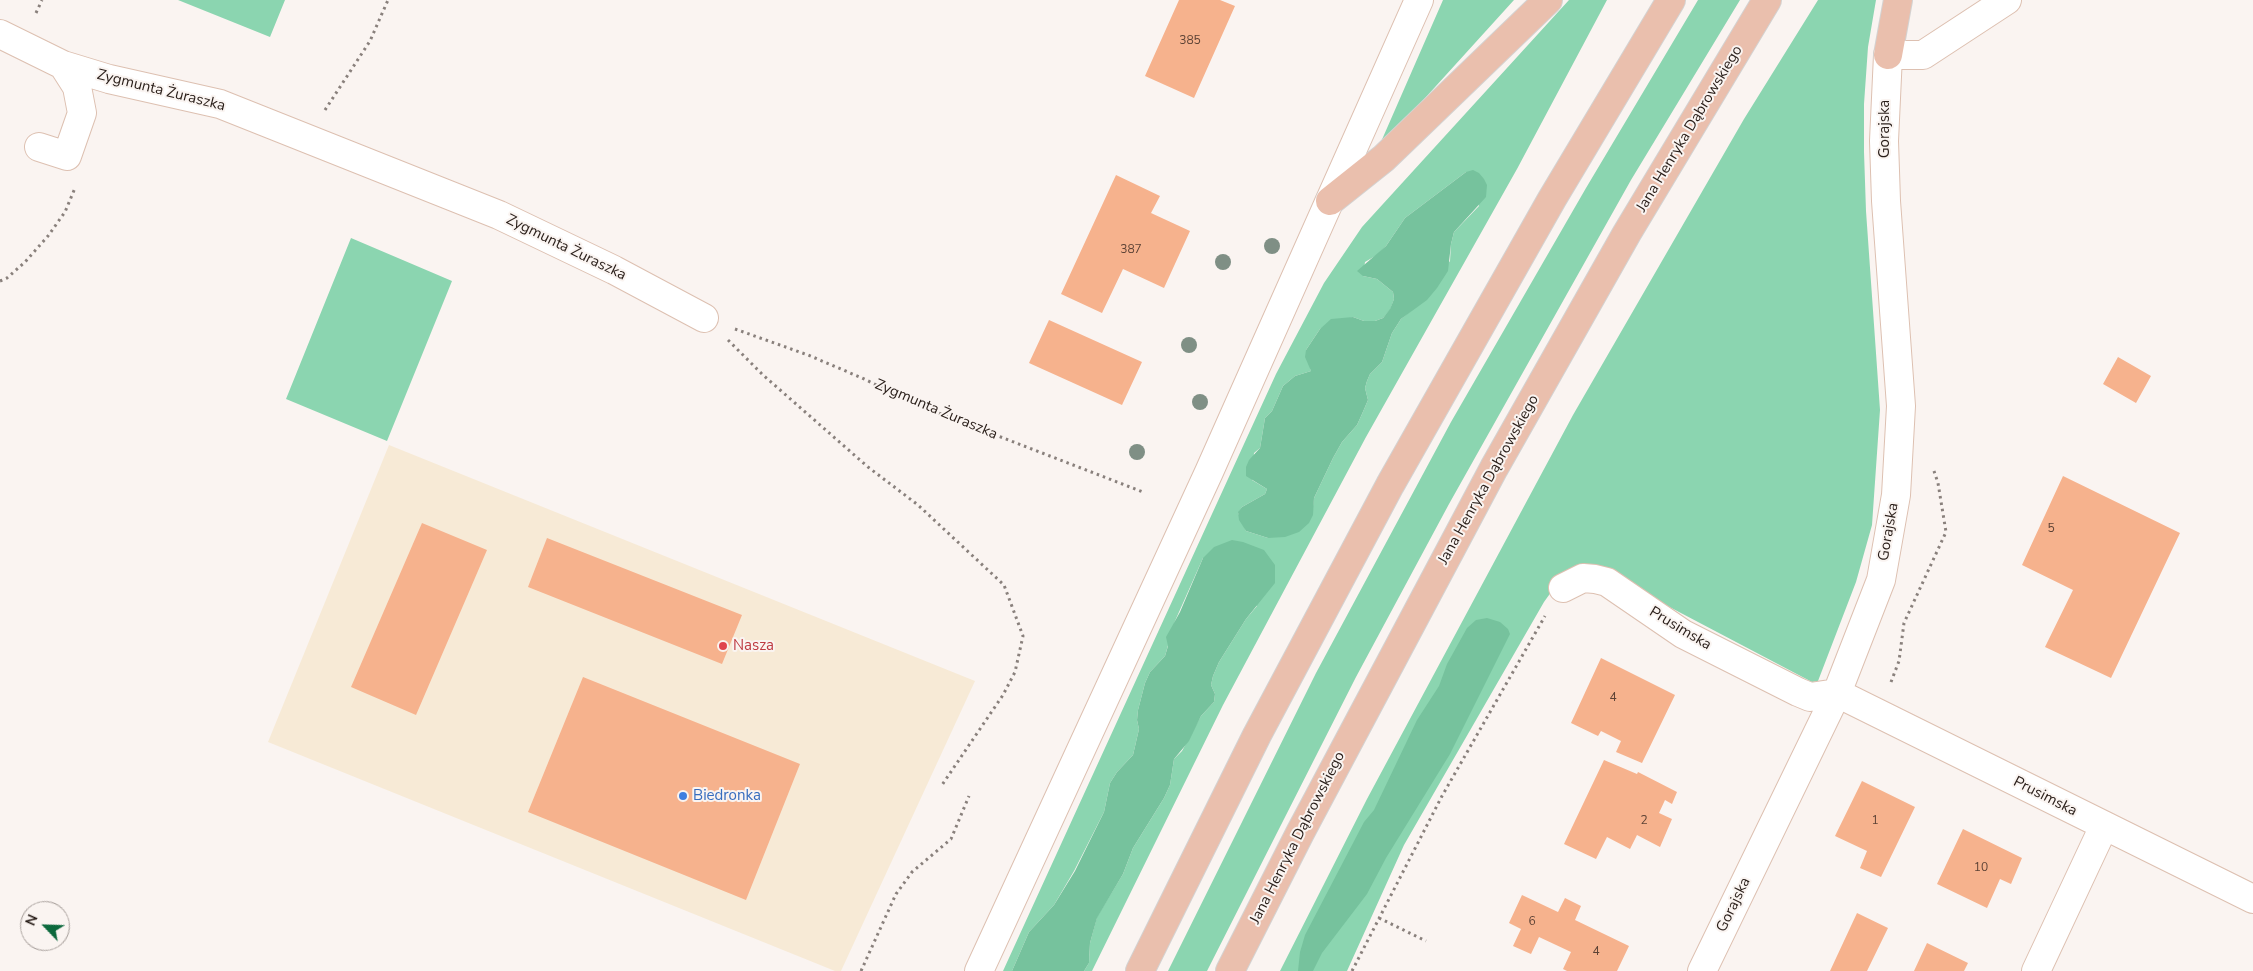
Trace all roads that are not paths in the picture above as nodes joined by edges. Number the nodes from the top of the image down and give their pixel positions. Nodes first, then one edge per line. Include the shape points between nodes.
1 (1419, 0) edge
2 (1548, 0) edge
3 (1671, 0) edge
4 (1767, 0) edge
5 (1898, 0) edge
6 (2007, 0) edge
7 (0, 34) edge
8 (1888, 55) junction
9 (63, 65) junction
10 (39, 147) dead end
11 (1330, 201) junction
12 (704, 318) road end
13 (1563, 588) road end
14 (1837, 693) junction
15 (2104, 826) junction
16 (2253, 898) edge
17 (980, 971) edge
18 (1140, 971) edge
19 (1230, 971) edge
20 (1702, 971) edge
21 (2036, 971) edge

1 - 11 street
2 - 11 main road via 1384,158
3 - 18 main road via 1547,207 1390,485 1257,735
4 - 19 main road, Jana Henryka Dąbrowskiego via 1627,233 1494,468
5 - 8 main road
6 - 8 street via 1923,55
7 - 9 street, Zygmunta Żuraszka
8 - 14 street, Gorajska via 1884,98 1886,201 1901,406 1896,495 1881,580
9 - 10 street via 77,87 82,113 67,156
9 - 12 street, Zygmunta Żuraszka via 220,104 499,215
11 - 17 street
13 - 14 street, Prusimska via 1583,578 1607,582 1683,634 1798,692 1810,697
14 - 15 street, Prusimska
14 - 20 street, Gorajska
15 - 16 street, Prusimska
15 - 21 street

